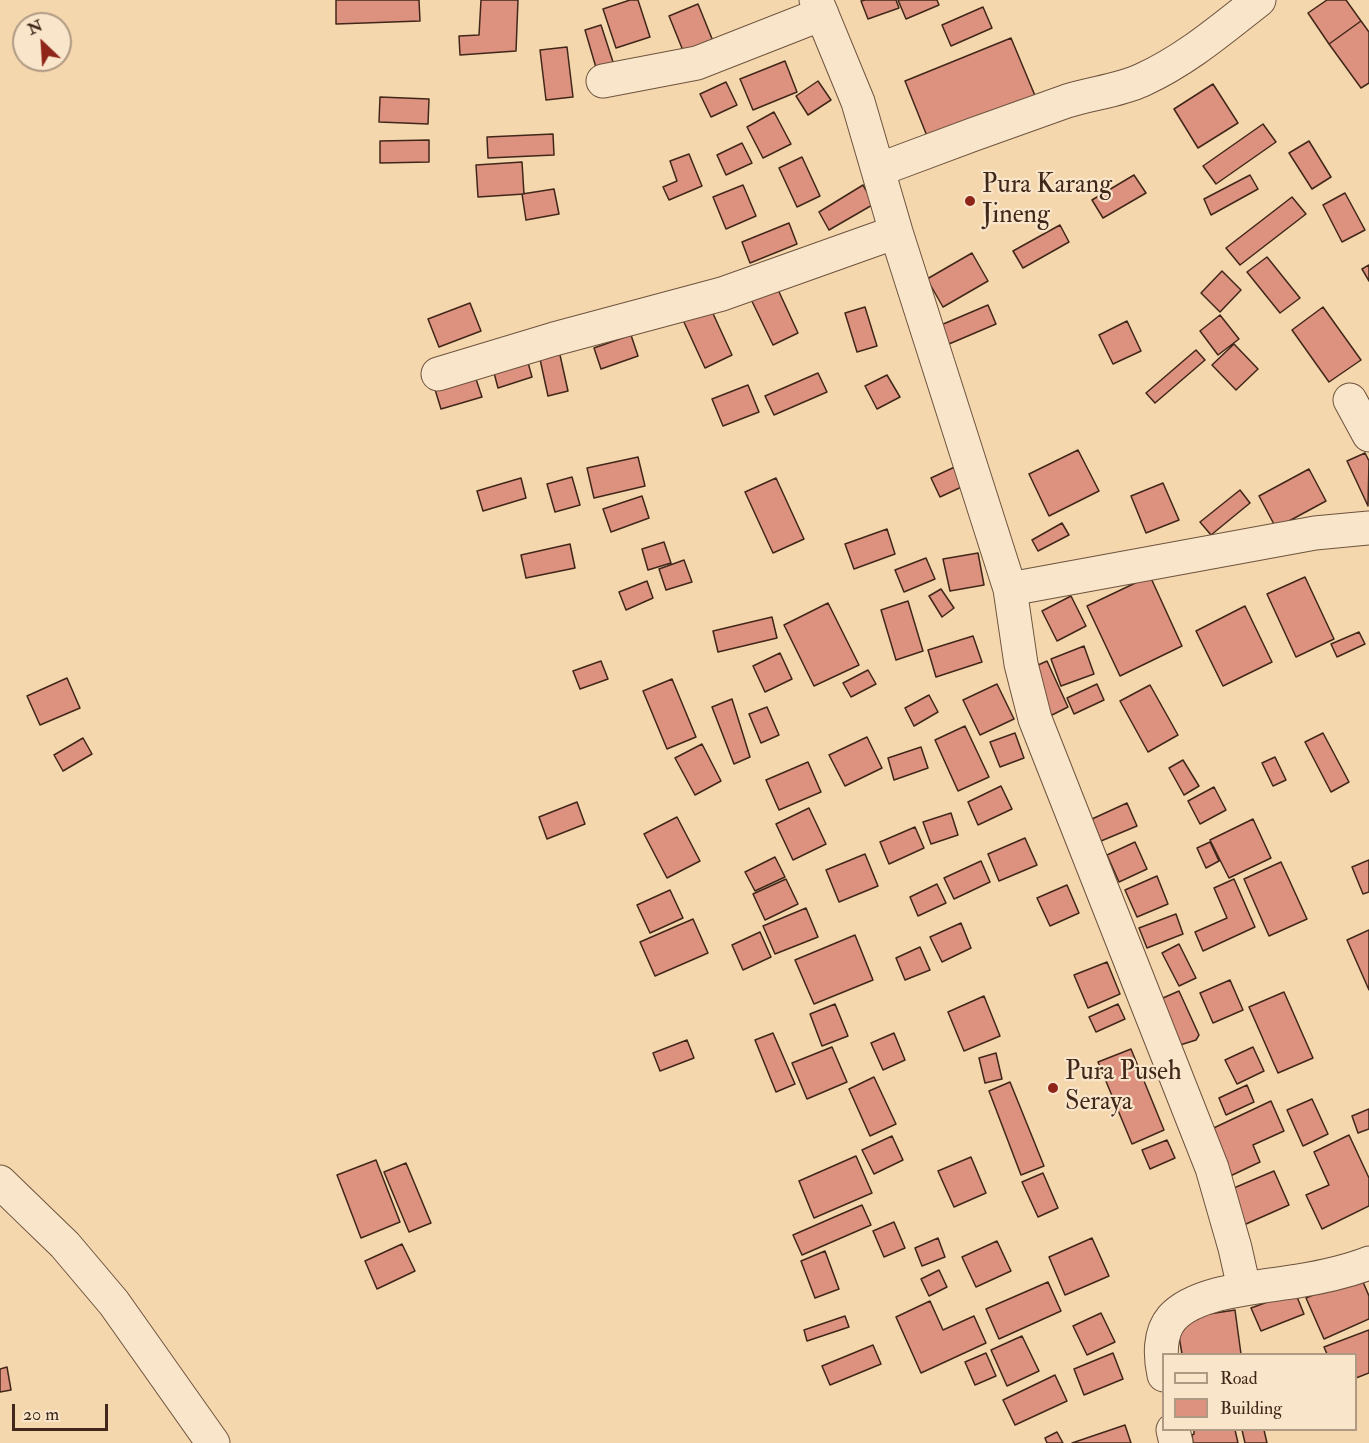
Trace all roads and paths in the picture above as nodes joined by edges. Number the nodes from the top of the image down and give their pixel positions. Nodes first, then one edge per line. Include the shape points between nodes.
1 (1259, 0) edge
2 (819, 7) edge
3 (603, 81) dead end
4 (878, 170) junction
5 (896, 232) junction
6 (438, 374) dead end
7 (1350, 400) dead end
8 (1369, 435) edge
9 (1369, 528) edge
10 (1010, 589) junction
11 (0, 1182) edge
12 (1369, 1263) edge
13 (1244, 1288) junction
14 (1163, 1353) edge
15 (213, 1443) edge

1 - 4 street via 1191,54 1141,80 988,128
2 - 3 street via 697,63
2 - 4 street via 858,102
4 - 5 street
5 - 6 street via 722,294
5 - 10 street
7 - 8 street
9 - 10 street via 1315,533
10 - 13 street via 1021,664 1035,718 1212,1168
11 - 15 street via 65,1245 114,1304
12 - 13 street via 1300,1281
13 - 14 street via 1195,1303 1172,1318 1162,1339

